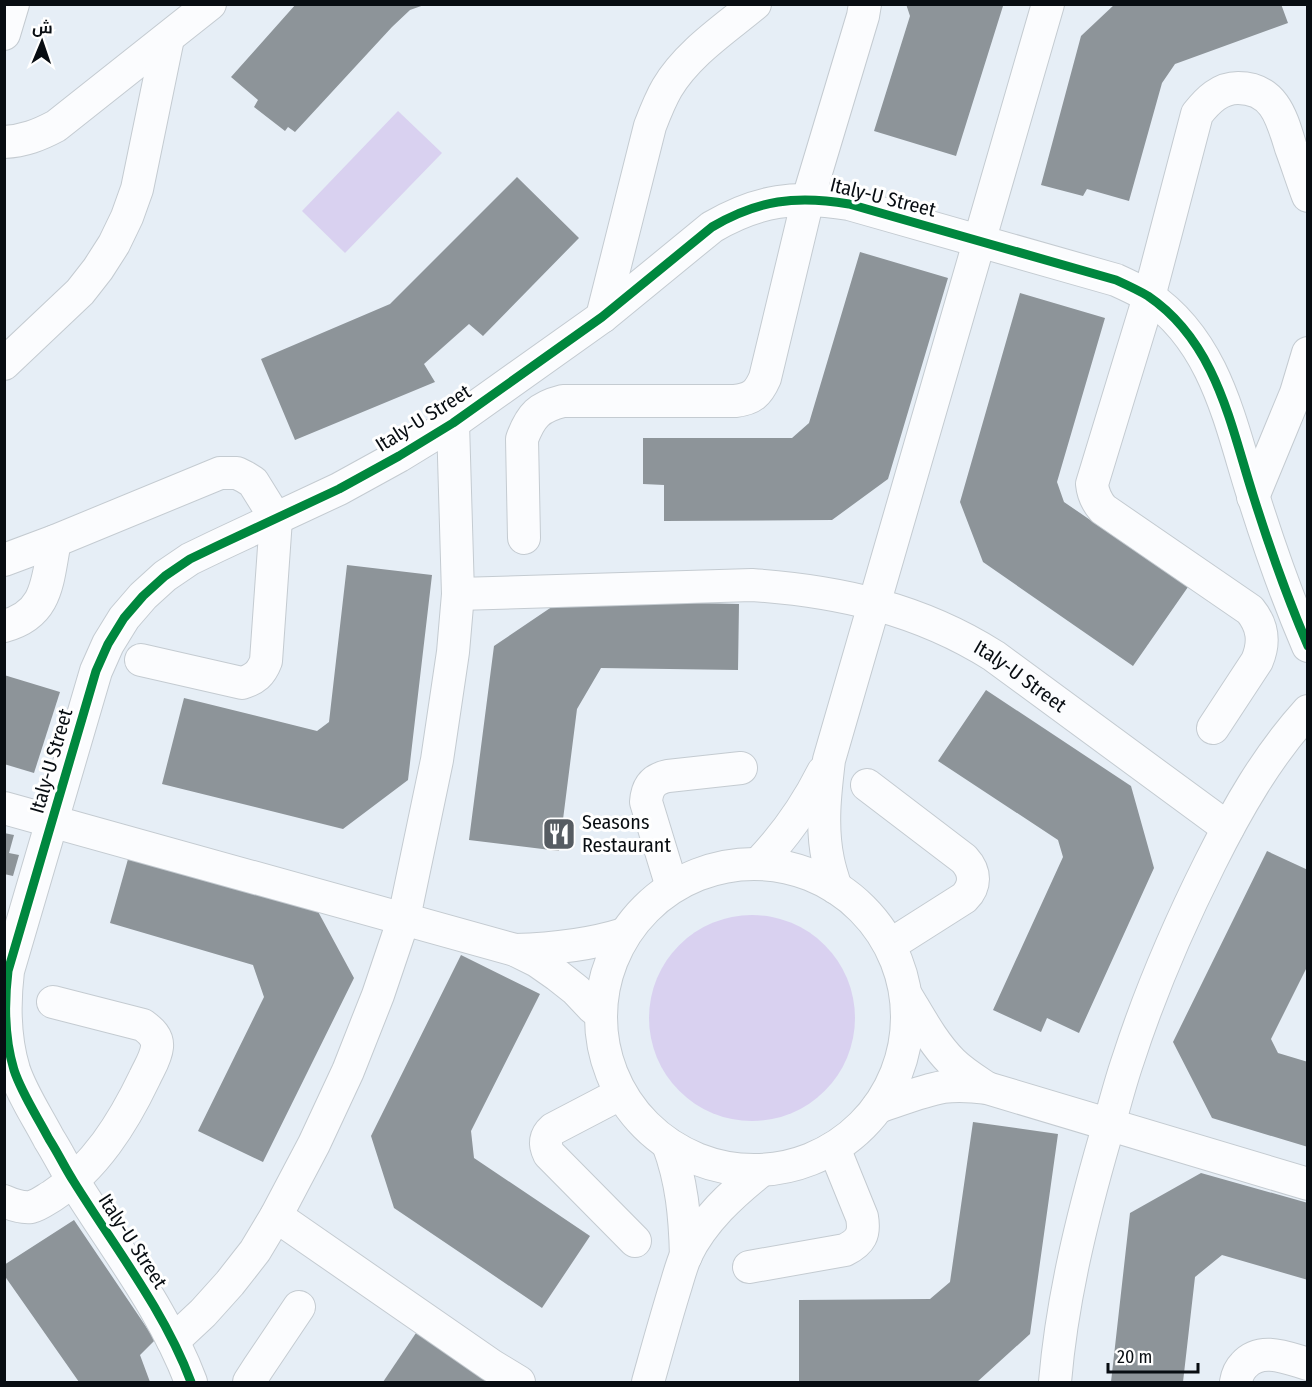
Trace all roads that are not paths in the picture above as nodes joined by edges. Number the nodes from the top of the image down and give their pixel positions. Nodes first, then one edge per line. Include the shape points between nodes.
1 (13, 4) edge
2 (210, 4) edge
3 (755, 4) edge
4 (865, 4) edge
5 (1048, 4) edge
6 (4, 34) edge
7 (168, 38) junction
8 (4, 142) edge
9 (1308, 196) edge
10 (808, 199) junction
11 (979, 241) junction
12 (1149, 297) junction
13 (602, 317) junction
14 (1308, 353) edge
15 (4, 364) edge
16 (453, 423) junction
17 (1253, 497) junction
18 (276, 519) junction
19 (524, 538) dead end
20 (55, 542) junction
21 (4, 560) edge
22 (458, 594) junction
23 (875, 604) junction
24 (4, 626) edge
25 (1308, 646) edge
26 (141, 660) dead end
27 (1308, 711) edge
28 (1213, 728) dead end
29 (829, 760) junction
30 (741, 768) dead end
31 (867, 784) dead end
32 (4, 808) edge
33 (52, 821) junction
34 (1228, 828) junction
35 (758, 864) junction
36 (672, 887) junction
37 (836, 888) junction
38 (404, 918) junction
39 (624, 934) junction
40 (890, 945) junction
41 (515, 950) junction
42 (906, 994) junction
43 (53, 1002) dead end
44 (600, 1010) junction
45 (987, 1088) junction
46 (620, 1094) junction
47 (879, 1107) junction
48 (1109, 1125) junction
49 (668, 1144) junction
50 (834, 1148) junction
51 (762, 1170) junction
52 (72, 1180) junction
53 (1308, 1184) edge
54 (4, 1201) edge
55 (276, 1216) junction
56 (635, 1241) dead end
57 (686, 1256) junction
58 (750, 1267) dead end
59 (298, 1307) dead end
60 (174, 1341) junction
61 (1308, 1364) edge
62 (191, 1383) edge
63 (249, 1383) edge
64 (519, 1383) edge
65 (648, 1383) edge
66 (1055, 1383) edge
67 (1236, 1383) edge

1 - 6 street
2 - 7 street
3 - 13 street via 689,61 658,105
4 - 10 street
5 - 11 street
7 - 8 street via 56,126 40,135
7 - 15 street via 137,189 114,244 80,292
9 - 12 street via 1273,103 1247,88 1218,93 1197,114
10 - 11 street, Italy-U Street via 849,204
10 - 13 street, Italy-U Street via 766,203 728,217
10 - 19 street via 761,387 754,395 735,400 563,400 549,405 527,425 522,439
11 - 12 street, Italy-U Street via 1116,280
11 - 23 street
12 - 17 street, Italy-U Street via 1180,324 1207,362 1224,400
12 - 28 street via 1092,484 1093,493 1102,509 1256,617 1262,634 1261,653
13 - 16 street, Italy-U Street
14 - 17 street via 1296,393
16 - 18 street, Italy-U Street via 389,462
16 - 22 street, Italy-U Street
17 - 25 street, Italy-U Street
18 - 20 street via 253,482 228,472
18 - 26 street via 266,662 258,676 234,682
18 - 33 street, Italy-U Street via 190,559 165,576 124,618 96,671
20 - 21 street
20 - 24 street via 38,605 18,622
22 - 23 street, Italy-U Street via 752,585 795,588
22 - 38 street, Italy-U Street via 442,728
23 - 29 street
23 - 34 street, Italy-U Street via 969,640
27 - 34 street via 1272,756
29 - 35 street via 801,812
29 - 37 street via 825,838
30 - 36 street via 668,776 651,783 646,802
31 - 40 street via 964,859 974,879 964,898
32 - 33 street, Italy-U Street
33 - 38 street, Italy-U Street
33 - 52 street, Italy-U Street via 8,971 5,1021 14,1070
34 - 48 street via 1172,943 1127,1061
35 - 36 street via 713,869
35 - 37 street via 799,871
36 - 39 street via 646,908
37 - 40 street via 875,923
38 - 41 street, Italy-U Street
38 - 55 street, Italy-U Street via 348,1071
39 - 41 street, Italy-U Street via 575,946
39 - 44 street via 602,988
40 - 42 street
41 - 44 street, Italy-U Street via 557,975
42 - 45 street via 938,1046
42 - 47 street via 908,1024 903,1054 894,1082
43 - 52 street via 143,1026 151,1030 157,1047 117,1128
44 - 46 street via 605,1058
45 - 47 street via 945,1087
45 - 48 street
46 - 49 street via 649,1130
46 - 56 street via 554,1129 548,1134 546,1148
47 - 50 street via 859,1130
48 - 53 street
48 - 66 street via 1086,1204
49 - 51 street via 712,1165
49 - 57 street via 682,1195
50 - 51 street via 812,1160
50 - 58 street via 862,1217 861,1237 845,1250
51 - 57 street via 718,1208
52 - 54 street via 31,1207
52 - 60 street, Italy-U Street
55 - 60 street, Italy-U Street via 230,1283
55 - 64 street
57 - 65 street
59 - 63 street
60 - 62 street, Italy-U Street
61 - 67 street via 1274,1355 1255,1356 1240,1369

